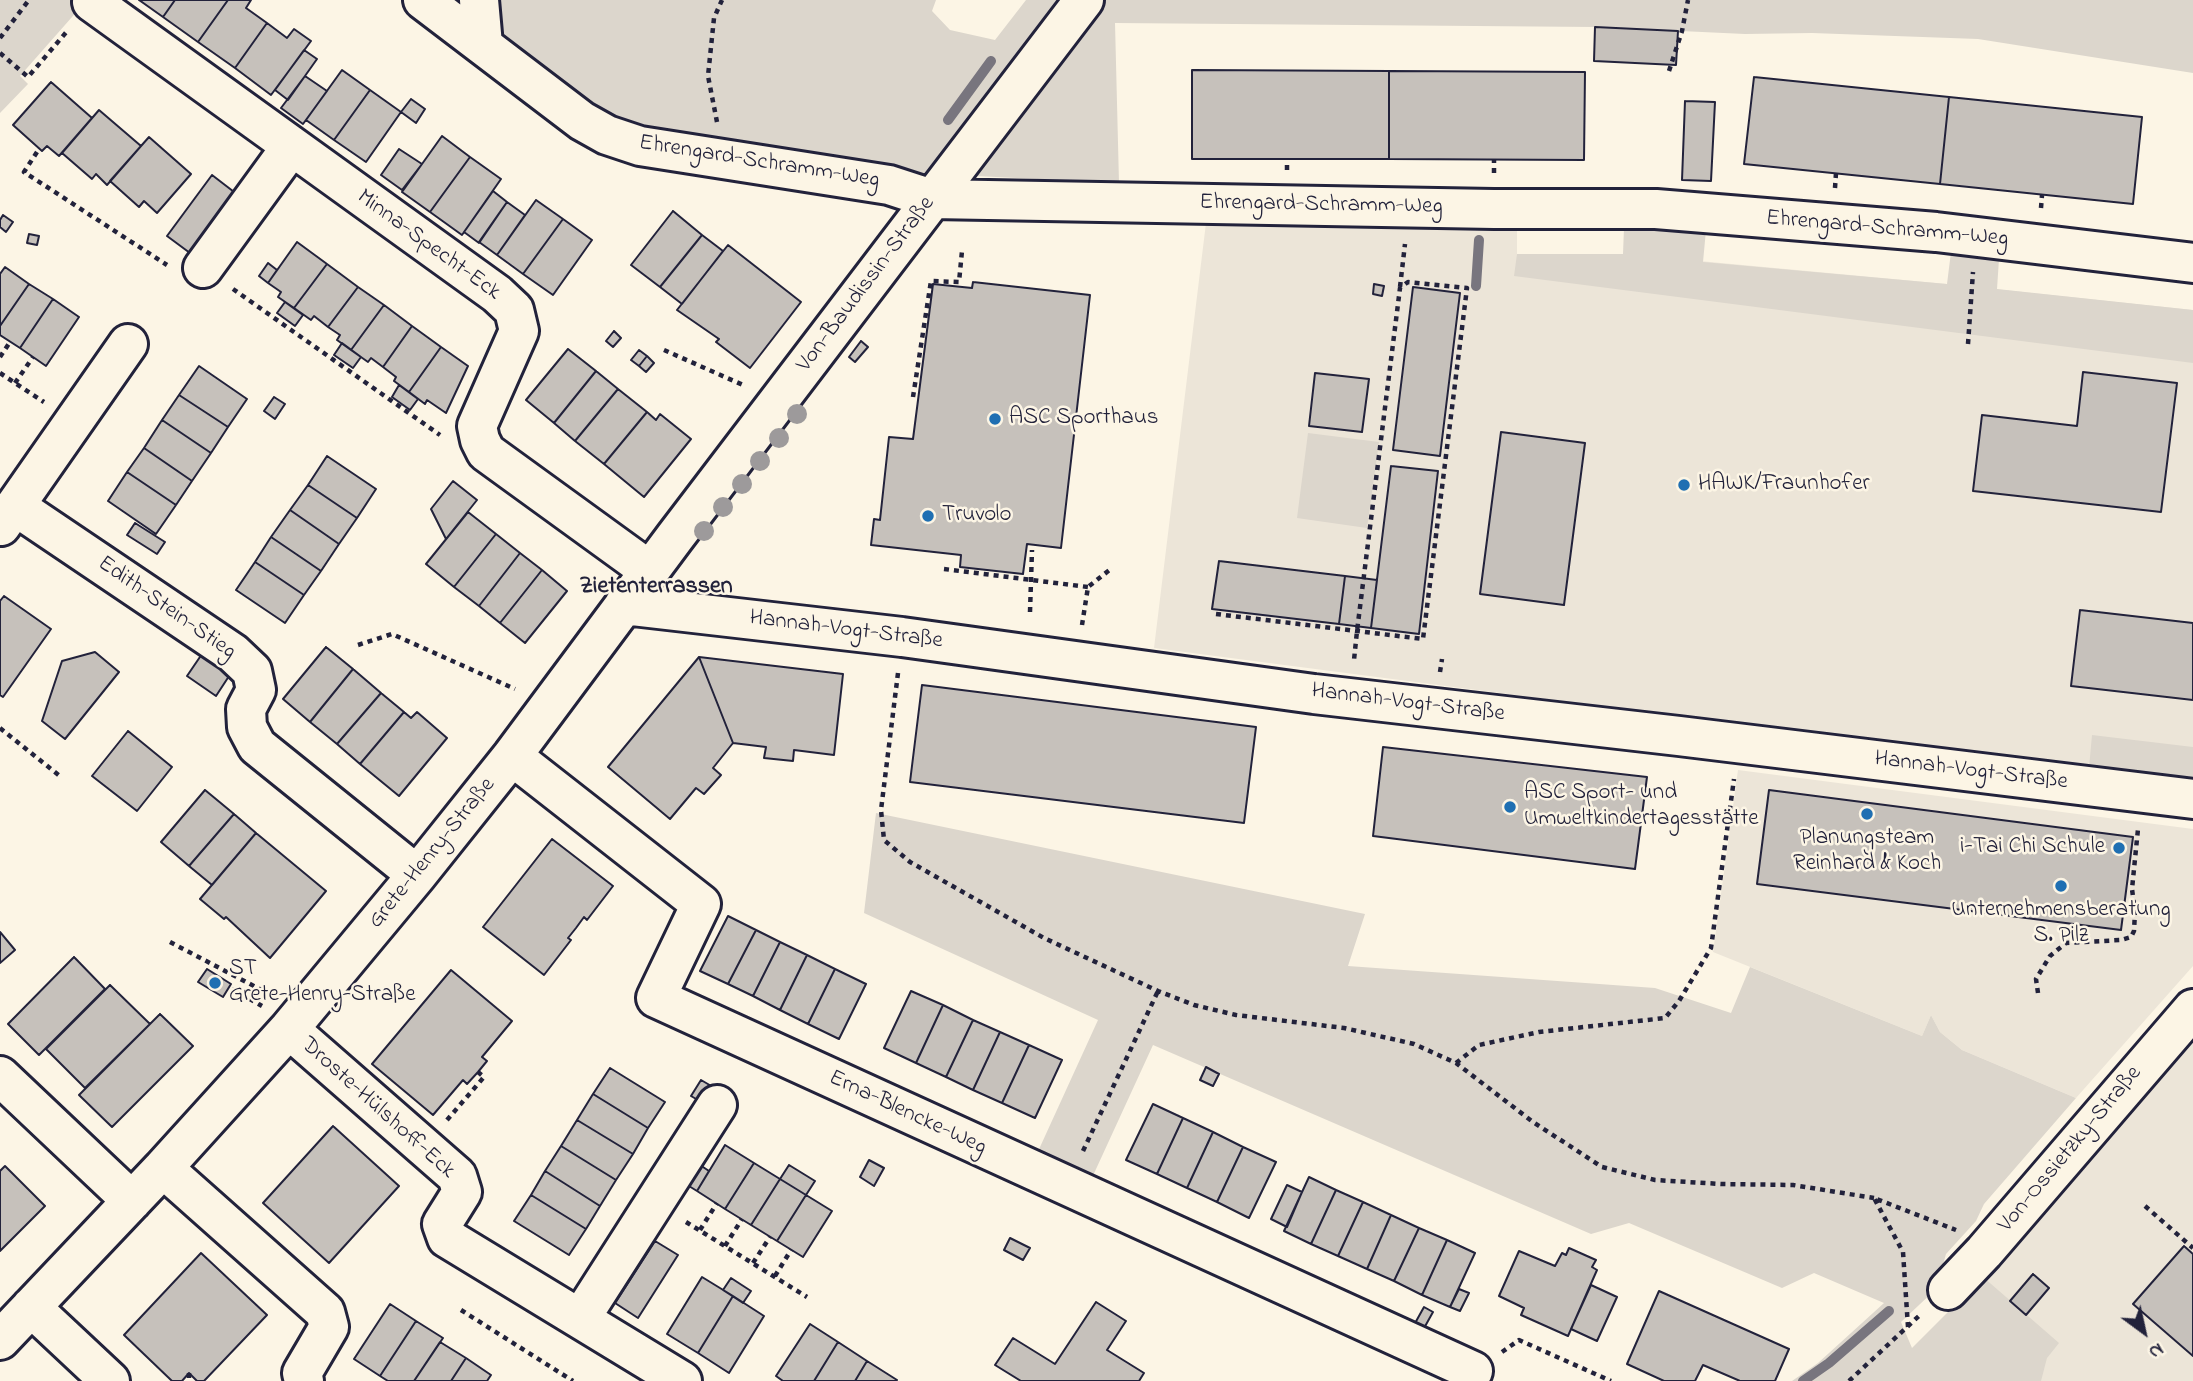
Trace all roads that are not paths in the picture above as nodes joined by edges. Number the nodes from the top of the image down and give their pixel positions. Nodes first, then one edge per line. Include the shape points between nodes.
1 (423, 0) edge
2 (479, 0) edge
3 (1084, 0) edge
4 (92, 2) road end
5 (483, 45) junction
6 (291, 147) junction
7 (932, 199) junction
8 (2193, 263) edge
9 (203, 268) road end
10 (128, 344) dead end
11 (8, 517) edge
12 (650, 570) junction
13 (624, 605) junction
14 (512, 756) junction
15 (2193, 799) edge
16 (417, 875) junction
17 (2193, 1009) edge
18 (275, 1017) junction
19 (0, 1076) edge
20 (717, 1105) dead end
21 (163, 1168) junction
22 (132, 1201) junction
23 (1948, 1290) road end
24 (31, 1307) junction
25 (580, 1319) junction
26 (0, 1340) edge
27 (1473, 1371) road end
28 (110, 1381) edge
29 (304, 1381) edge
30 (682, 1381) edge

1 - 5 street, Ehrengard-Schramm-Weg
2 - 5 street
3 - 7 street, Von-Baudissin-Straße
4 - 6 street, Minna-Specht-Eck
5 - 7 street, Ehrengard-Schramm-Weg via 607,135 640,146 889,185
6 - 9 street
6 - 12 street, Minna-Specht-Eck via 497,293 514,310 519,331 478,426 486,452
7 - 8 street, Ehrengard-Schramm-Weg via 1656,209 1936,232
7 - 12 street, Von-Baudissin-Straße
10 - 11 street, Edith-Stein-Stieg
11 - 16 street, Edith-Stein-Stieg via 233,653 252,671 256,690 246,709 247,727 257,746
12 - 13 street, Grete-Henry-Straße
13 - 14 street, Grete-Henry-Straße
13 - 15 street, Hannah-Vogt-Straße via 902,636 1314,694
14 - 16 street, Grete-Henry-Straße
14 - 27 street, Erna-Blencke-Weg via 701,904 656,998
16 - 18 street, Grete-Henry-Straße
17 - 23 street, Von-Ossietzky-Straße
18 - 21 street, Grete-Henry-Straße
18 - 25 street, Droste-Hülshoff-Eck via 457,1176 462,1192 442,1224 447,1238
19 - 22 street
20 - 25 street
21 - 22 street, Grete-Henry-Straße
21 - 29 street via 325,1312 329,1327 302,1373
22 - 24 street, Grete-Henry-Straße
24 - 26 street, Grete-Henry-Straße
24 - 28 street
25 - 30 street, Droste-Hülshoff-Eck

